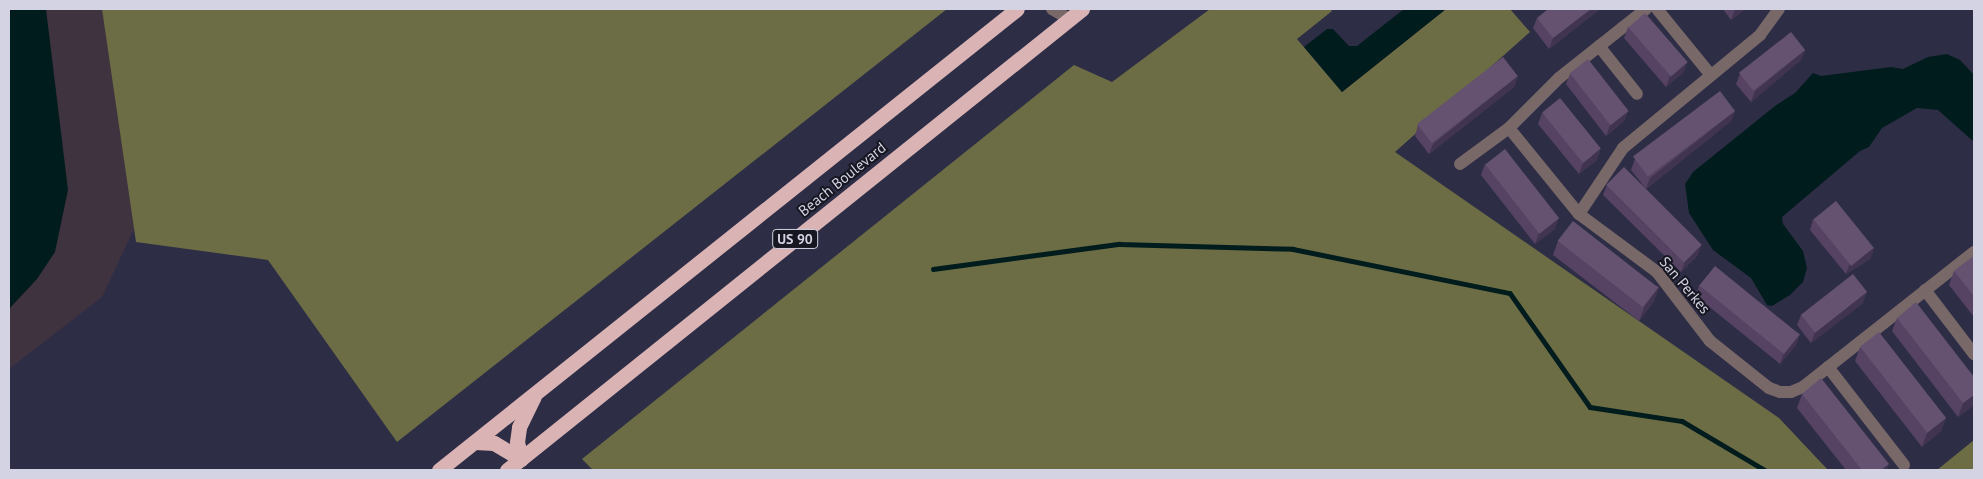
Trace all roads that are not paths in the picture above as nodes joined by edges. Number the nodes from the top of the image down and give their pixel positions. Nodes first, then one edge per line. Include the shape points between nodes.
1 (1017, 9) edge
2 (1052, 9) edge
3 (1082, 9) edge
4 (1646, 9) edge
5 (1657, 9) edge
6 (1779, 9) edge
7 (1067, 14) edge
8 (1599, 46) junction
9 (1710, 74) junction
10 (1637, 94) dead end
11 (1509, 128) junction
12 (1460, 164) dead end
13 (1579, 214) junction
14 (1974, 252) edge
15 (1925, 290) junction
16 (1974, 354) edge
17 (1828, 368) junction
18 (536, 393) junction
19 (475, 442) junction
20 (521, 459) junction
21 (1904, 465) dead end
22 (439, 470) edge
23 (507, 470) edge

1 - 18 highway, US 90
2 - 7 street
3 - 7 highway, Beach Boulevard / US 90
4 - 8 street
5 - 9 street
6 - 9 street via 1760,35
7 - 20 highway, Beach Boulevard / US 90
8 - 10 street
8 - 11 street via 1559,78
9 - 13 street via 1624,148
11 - 12 street
11 - 13 street, San Perkes
13 - 17 street, San Perkes via 1657,272 1710,341 1769,388 1791,392
14 - 15 street, San Perkes
15 - 16 street
15 - 17 street, San Perkes
17 - 21 street
18 - 19 highway, US 90
18 - 20 highway via 519,427 517,442
19 - 20 highway via 494,442
19 - 22 highway, US 90
20 - 23 highway, Beach Boulevard / US 90

